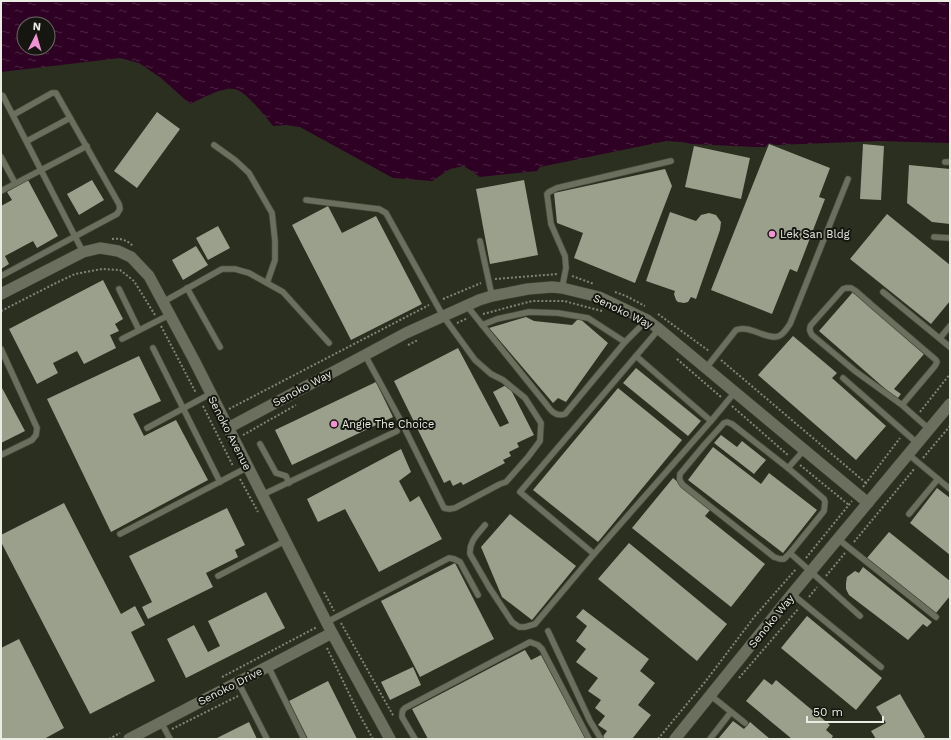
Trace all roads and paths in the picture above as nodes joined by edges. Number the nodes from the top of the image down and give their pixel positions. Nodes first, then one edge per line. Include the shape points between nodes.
1 (1, 95) edge
2 (13, 115) junction
3 (70, 118) junction
4 (27, 141) junction
5 (214, 145) dead end
6 (87, 146) junction
7 (1, 157) edge
8 (671, 161) dead end
9 (41, 170) junction
10 (848, 179) dead end
11 (15, 183) junction
12 (1, 190) edge
13 (306, 200) dead end
14 (934, 236) dead end
15 (75, 237) junction
16 (950, 238) edge
17 (480, 240) dead end
18 (83, 252) junction
19 (565, 273) junction
20 (1, 276) edge
21 (489, 280) junction
22 (267, 283) junction
23 (598, 286) dead end
24 (187, 288) junction
25 (562, 288) junction
26 (119, 289) dead end
27 (612, 291) dead end
28 (883, 292) dead end
29 (1, 294) edge
30 (492, 296) junction
31 (163, 302) junction
32 (435, 302) junction
33 (467, 306) junction
34 (649, 308) dead end
35 (655, 312) dead end
36 (169, 315) junction
37 (443, 316) junction
38 (647, 320) junction
39 (482, 325) junction
40 (950, 326) edge
41 (659, 329) junction
42 (139, 330) junction
43 (940, 338) junction
44 (122, 339) dead end
45 (625, 342) junction
46 (329, 343) dead end
47 (220, 347) dead end
48 (950, 347) edge
49 (153, 348) dead end
50 (1, 350) edge
51 (366, 355) junction
52 (636, 356) junction
53 (715, 356) junction
54 (706, 368) junction
55 (844, 378) dead end
56 (735, 392) junction
57 (210, 394) junction
58 (950, 404) edge
59 (902, 405) junction
60 (184, 408) junction
61 (228, 410) dead end
62 (711, 421) junction
63 (147, 428) dead end
64 (228, 428) junction
65 (929, 429) junction
66 (397, 430) dead end
67 (917, 443) junction
68 (260, 444) dead end
69 (804, 450) junction
70 (908, 454) junction
71 (1, 455) edge
72 (248, 467) junction
73 (788, 468) junction
74 (938, 479) junction
75 (220, 482) junction
76 (289, 483) junction
77 (866, 483) dead end
78 (950, 489) edge
79 (262, 495) junction
80 (868, 502) junction
81 (909, 514) dead end
82 (485, 525) dead end
83 (120, 534) dead end
84 (838, 539) junction
85 (285, 541) junction
86 (790, 553) junction
87 (594, 554) junction
88 (811, 571) junction
89 (218, 576) dead end
90 (792, 594) junction
91 (478, 595) dead end
92 (860, 616) dead end
93 (936, 616) dead end
94 (340, 621) dead end
95 (322, 625) junction
96 (548, 631) dead end
97 (327, 635) junction
98 (268, 666) junction
99 (881, 666) dead end
100 (220, 678) dead end
101 (238, 682) junction
102 (710, 695) junction
103 (731, 712) junction
104 (394, 718) dead end
105 (161, 722) junction
106 (745, 723) dead end
107 (129, 739) edge
108 (170, 739) edge
109 (267, 739) edge
110 (304, 739) edge
111 (373, 739) edge
112 (390, 739) edge
113 (415, 739) edge
114 (589, 739) edge
115 (601, 739) edge
116 (675, 739) edge
117 (710, 739) edge

1 - 2 lane
2 - 3 lane via 56,93
2 - 4 lane
3 - 4 lane
3 - 6 lane
4 - 9 lane
5 - 22 lane via 249,173 272,213 275,260
6 - 9 lane
6 - 15 lane via 120,209 117,214
7 - 11 lane
8 - 19 lane via 557,188 547,194 551,224 565,256
9 - 11 lane
9 - 15 lane
10 - 53 lane via 786,331 774,337 740,328
11 - 12 lane
13 - 32 lane via 379,209 386,213
14 - 16 lane
15 - 18 lane
15 - 20 lane
17 - 21 lane
18 - 29 street, Senoko Avenue
18 - 31 street, Senoko Avenue via 100,248 118,251 131,257 149,276
19 - 21 path
19 - 23 path
19 - 25 lane
21 - 30 lane
21 - 32 path
22 - 24 lane via 249,273 222,269
22 - 46 lane via 283,292
24 - 31 lane
24 - 47 lane
25 - 30 street, Senoko Way via 528,289
25 - 38 street, Senoko Way via 599,297
26 - 42 lane
27 - 34 path
28 - 43 lane
30 - 33 street, Senoko Way
31 - 36 street, Senoko Avenue
32 - 37 lane
32 - 61 path
33 - 37 street, Senoko Way
33 - 39 lane
35 - 53 path
36 - 42 lane
36 - 57 street, Senoko Avenue
37 - 51 street, Senoko Way
37 - 51 lane via 475,360 525,398 541,423 540,442 506,482 455,508 444,508
38 - 41 street, Senoko Way
38 - 45 lane
39 - 45 lane via 529,312 558,313 588,318
39 - 45 lane via 557,415 565,414
40 - 43 lane
41 - 52 lane
41 - 54 street, Senoko Way
42 - 44 lane
43 - 48 lane
49 - 60 lane
50 - 71 lane via 37,428 32,440
51 - 64 street, Senoko Way
52 - 62 lane
52 - 87 lane via 520,492
53 - 54 lane
53 - 77 path
54 - 56 street, Senoko Way
55 - 67 lane
56 - 62 lane
56 - 69 street, Senoko Way
57 - 60 lane
57 - 64 street, Senoko Avenue
58 - 65 street, Senoko Way
59 - 59 lane via 855,371 810,332 811,325 846,288 856,291 937,362
59 - 65 lane
60 - 63 lane
60 - 75 lane
62 - 87 lane
64 - 72 street, Senoko Avenue
65 - 67 street, Senoko Way
66 - 76 lane
67 - 70 street, Senoko Way
68 - 76 lane via 276,473 286,476
69 - 73 lane
69 - 80 street, Senoko Way
70 - 74 lane
70 - 80 street, Senoko Way
72 - 75 lane
72 - 79 street, Senoko Avenue
73 - 86 lane via 825,502 824,511
73 - 86 lane via 728,422 724,423 705,444 679,478 684,485 774,557 784,559
74 - 78 lane
74 - 81 lane
75 - 83 lane
76 - 79 lane
79 - 85 street, Senoko Avenue
80 - 84 street, Senoko Way
82 - 87 lane via 471,543 470,554 512,622 519,627 535,624
84 - 88 street, Senoko Way
84 - 93 lane
85 - 89 lane
85 - 95 street, Senoko Avenue
86 - 88 lane
88 - 90 street, Senoko Way
88 - 92 lane
90 - 99 lane
90 - 102 street, Senoko Way
91 - 95 lane via 460,562 449,558
94 - 104 path
95 - 97 street, Senoko Avenue
95 - 100 path
96 - 115 lane
97 - 98 street, Senoko Drive
97 - 111 path via 358,712
97 - 112 street, Senoko Avenue
98 - 101 street, Senoko Drive
98 - 110 lane
101 - 105 street, Senoko Drive
101 - 109 lane
102 - 103 lane
102 - 116 street, Senoko Way
103 - 106 lane
103 - 117 lane
105 - 107 street, Senoko Drive
105 - 108 lane
113 - 114 lane via 402,717 405,708 530,642 542,649

